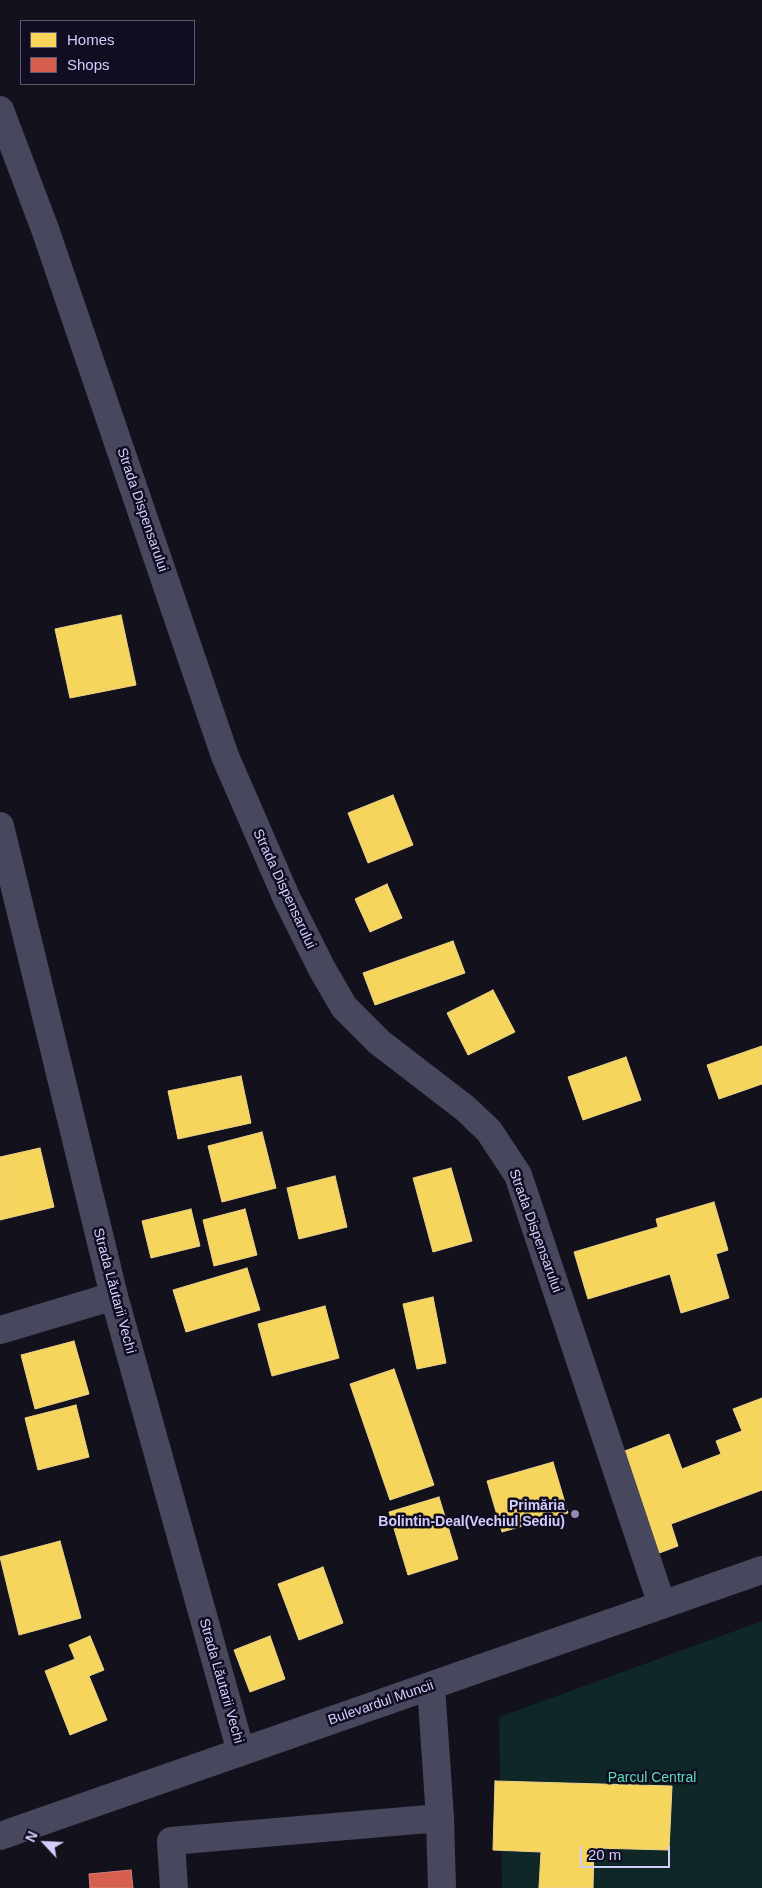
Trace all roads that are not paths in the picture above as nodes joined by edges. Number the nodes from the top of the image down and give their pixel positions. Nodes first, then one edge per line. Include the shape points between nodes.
1 (0, 110) edge
2 (0, 826) edge
3 (114, 1296) junction
4 (0, 1330) edge
5 (762, 1570) edge
6 (662, 1605) junction
7 (431, 1686) junction
8 (241, 1752) junction
9 (440, 1818) junction
10 (0, 1836) edge
11 (174, 1888) edge
12 (442, 1888) edge

1 - 6 street, Strada Dispensarului via 45,228 225,756 287,899 344,1007 379,1042 484,1126 518,1175
2 - 3 street, Strada Lăutarii Vechi
3 - 4 street
3 - 8 street, Strada Lăutarii Vechi
5 - 6 street, Bulevardul Muncii
6 - 7 street, Bulevardul Muncii
7 - 8 street, Bulevardul Muncii
7 - 9 street
8 - 10 street, Bulevardul Muncii
9 - 11 street via 171,1841
9 - 12 street

